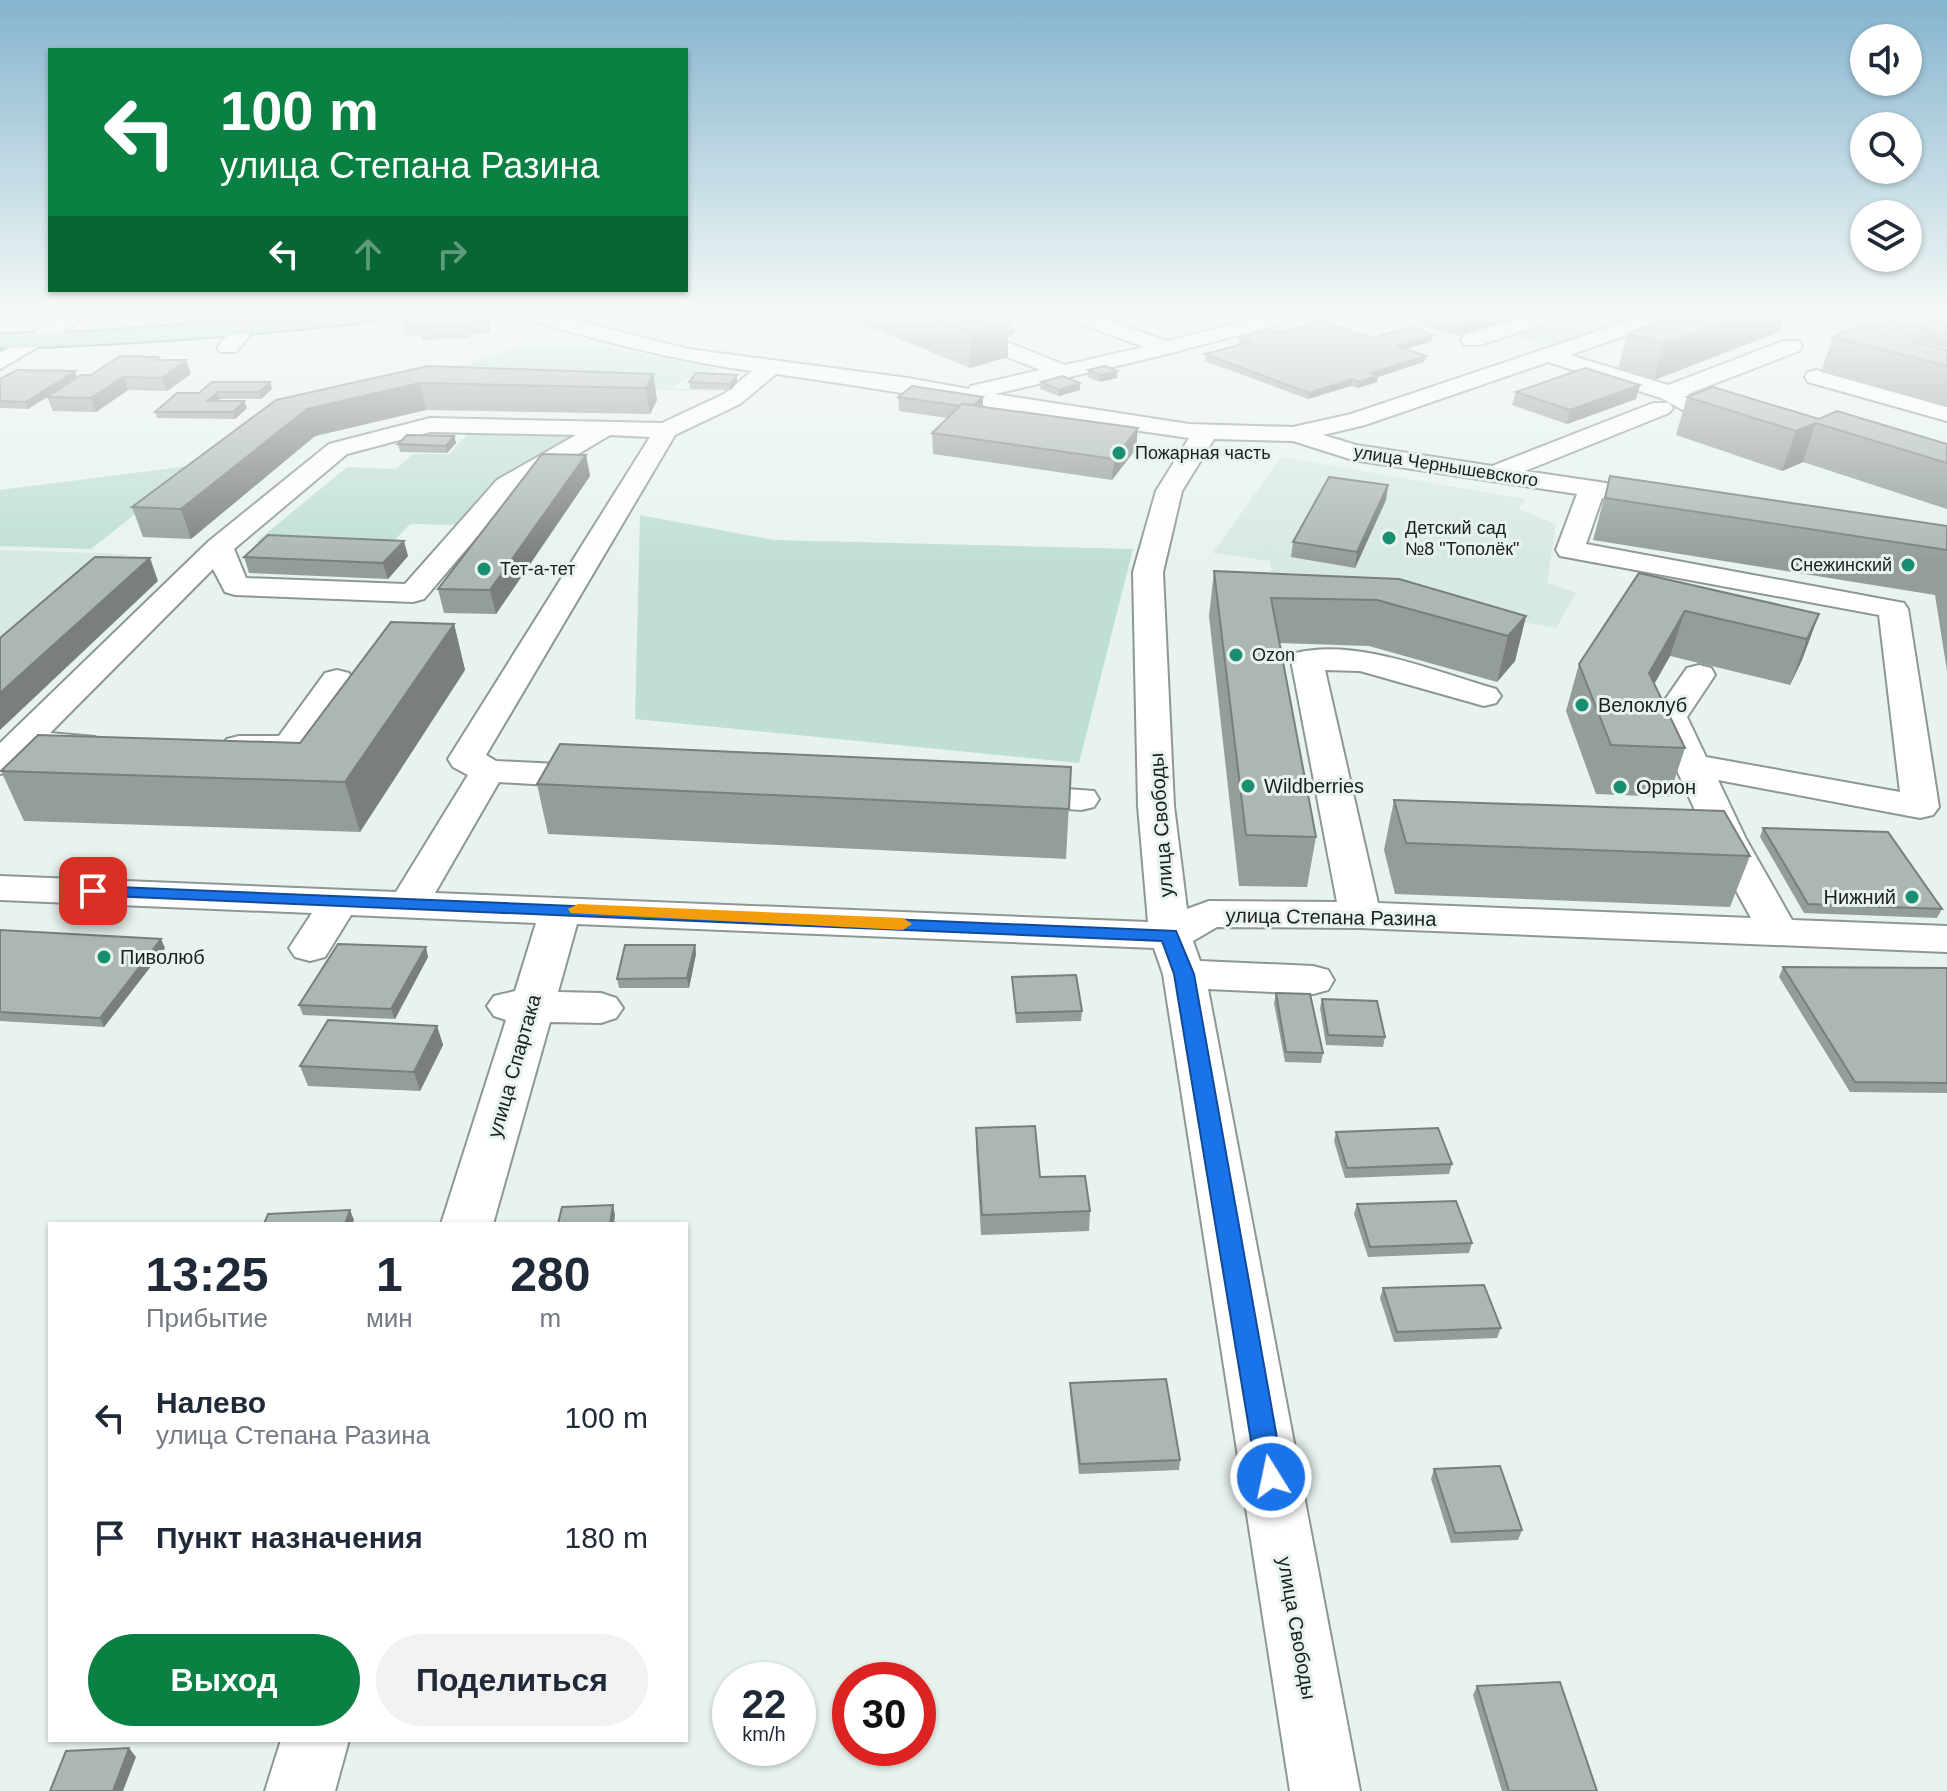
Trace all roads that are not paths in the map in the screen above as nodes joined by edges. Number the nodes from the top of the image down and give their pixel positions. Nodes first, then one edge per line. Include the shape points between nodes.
1 (736, 396) edge
2 (891, 396) edge
3 (972, 396) edge
4 (1429, 396) edge
5 (1654, 396) edge
6 (1675, 396) edge
7 (1882, 396) edge
8 (1665, 400) junction
9 (872, 407) dead end
10 (1947, 414) edge
11 (605, 428) junction
12 (666, 430) junction
13 (1764, 431) edge
14 (1205, 433) junction
15 (1295, 434) junction
16 (1491, 475) junction
17 (1592, 489) junction
18 (1683, 502) edge
19 (219, 547) junction
20 (1699, 675) dead end
21 (337, 680) dead end
22 (1484, 696) dead end
23 (114, 744) edge
24 (209, 746) edge
25 (10, 753) edge
26 (1693, 765) junction
27 (488, 771) junction
28 (629, 778) edge
29 (987, 794) edge
30 (1081, 799) dead end
31 (1680, 837) edge
32 (1727, 839) junction
33 (0, 888) edge
34 (340, 901) junction
35 (409, 903) junction
36 (561, 909) junction
37 (1360, 915) junction
38 (1779, 932) junction
39 (1947, 939) edge
40 (310, 948) dead end
41 (1177, 955) junction
42 (1313, 980) dead end
43 (520, 1007) junction
44 (601, 1008) dead end
45 (467, 1222) edge
46 (314, 1742) edge
47 (300, 1791) edge
48 (1325, 1791) edge

1 - 12 street
2 - 9 street
3 - 14 street, улица Чернышевского
4 - 15 street
5 - 8 street
6 - 8 street
7 - 10 street
8 - 13 street
8 - 16 street
11 - 12 street
11 - 19 street via 430,425 338,449
11 - 19 street via 506,486 413,593 235,586
12 - 27 street via 466,759
14 - 15 street, улица Чернышевского
14 - 41 street, улица Свободы via 1169,491 1148,572 1156,806
15 - 16 street, улица Чернышевского via 1353,452
16 - 17 street, улица Чернышевского
17 - 18 street, улица Чернышевского
17 - 26 street via 1570,550 1893,609 1920,807
19 - 25 street
20 - 26 street via 1670,717
21 - 24 street via 289,747
22 - 37 street via 1362,661 1307,660
23 - 25 street
26 - 32 street
27 - 28 street
27 - 35 street
29 - 30 street
31 - 32 street
32 - 38 street
33 - 34 street
34 - 35 street
34 - 40 street
35 - 36 street
36 - 41 street
36 - 43 street, улица Спартака
37 - 38 street, улица Степана Разина
37 - 41 street, улица Степана Разина via 1209,914
38 - 39 street, улица Степана Разина
41 - 42 street
41 - 48 street, улица Свободы
43 - 44 street
43 - 45 street, улица Спартака
46 - 47 street

